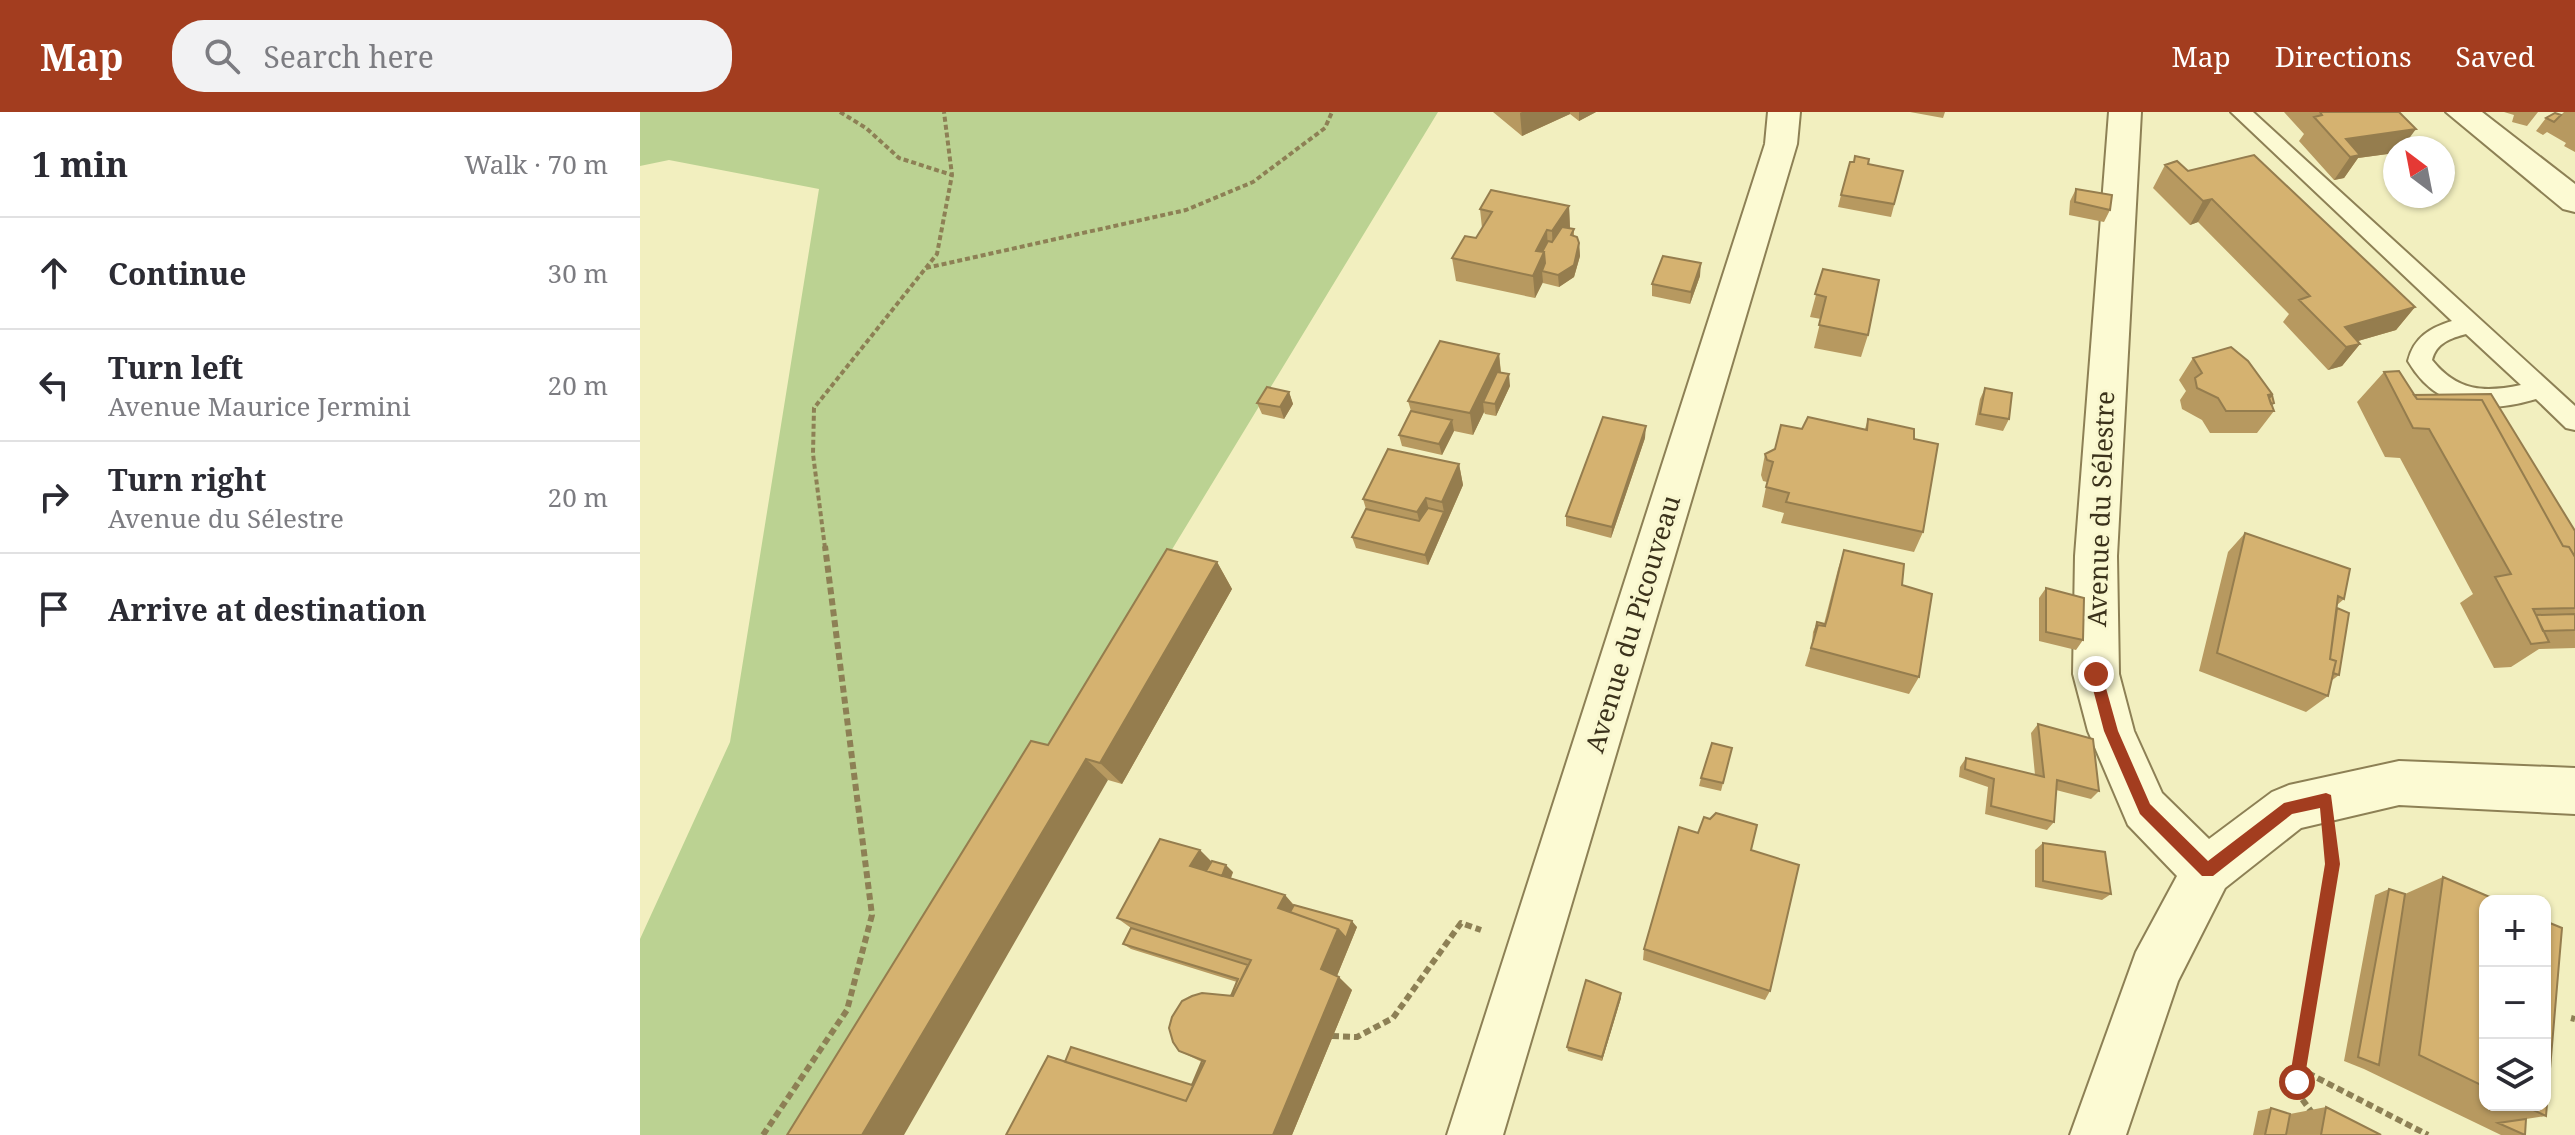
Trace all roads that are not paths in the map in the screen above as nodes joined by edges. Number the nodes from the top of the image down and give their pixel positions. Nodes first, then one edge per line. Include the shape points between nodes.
1 (1784, 112) edge
2 (2125, 112) edge
3 (2241, 112) edge
4 (2462, 112) edge
5 (2575, 201) edge
6 (2470, 324) junction
7 (2540, 389) junction
8 (2575, 421) edge
9 (2575, 791) edge
10 (2207, 871) junction
11 (1475, 1135) edge
12 (2098, 1135) edge

1 - 11 street, Avenue du Picouveau via 1781,144
2 - 10 street, Avenue du Sélestre via 2096,556 2096,674 2111,731 2145,809
3 - 6 lane
4 - 5 street
6 - 7 lane
6 - 7 lane via 2429,340 2421,349 2420,361 2429,375 2463,397 2486,402
7 - 8 lane
9 - 10 street via 2399,783 2289,808
10 - 12 street via 2155,971

